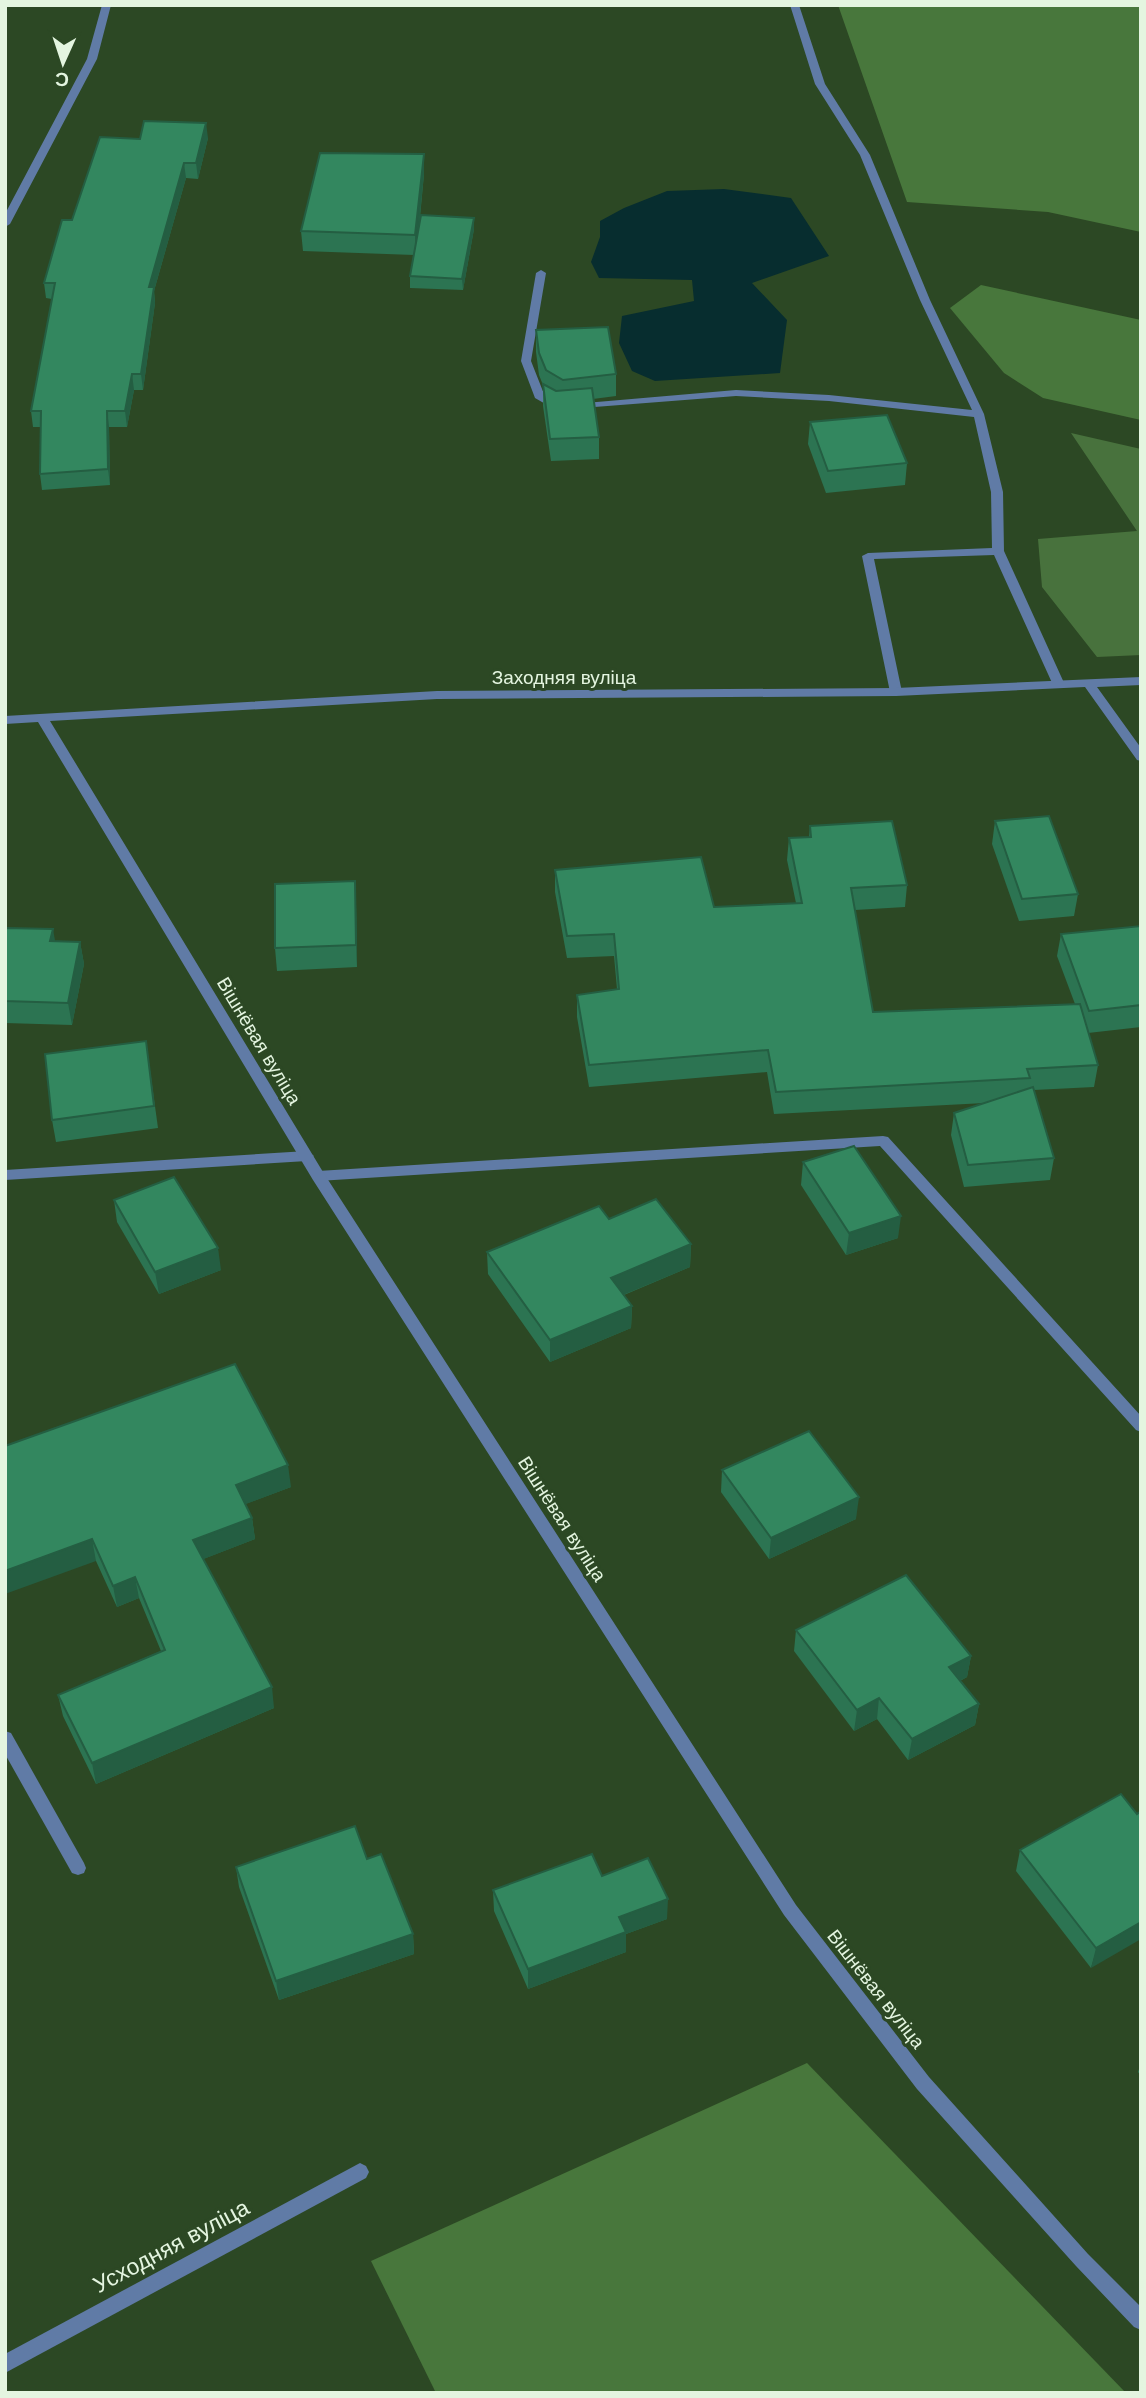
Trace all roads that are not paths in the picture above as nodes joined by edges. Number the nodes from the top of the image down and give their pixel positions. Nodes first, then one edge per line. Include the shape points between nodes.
1 (107, 5) edge
2 (794, 5) edge
3 (5, 224) edge
4 (541, 273) dead end
5 (979, 414) junction
6 (998, 551) junction
7 (1141, 681) edge
8 (1088, 683) junction
9 (1059, 685) junction
10 (896, 692) junction
11 (42, 718) junction
12 (5, 720) edge
13 (1141, 757) edge
14 (307, 1156) junction
15 (5, 1175) edge
16 (318, 1176) junction
17 (1141, 1426) edge
18 (5, 1738) edge
19 (78, 1868) dead end
20 (360, 2172) dead end
21 (1141, 2321) edge
22 (5, 2364) edge

1 - 3 street via 92,59
2 - 5 street via 820,84 865,155
4 - 5 street via 526,361 539,396 560,408 736,394 829,398
5 - 6 street via 997,492
6 - 9 street
6 - 10 street via 868,556
7 - 8 street, Заходняя вуліца
8 - 9 street, Заходняя вуліца
8 - 13 street
9 - 10 street, Заходняя вуліца
10 - 11 street, Заходняя вуліца via 437,695
11 - 12 street
11 - 14 street, Вішнёвая вуліца
14 - 15 street
14 - 16 street, Вішнёвая вуліца
16 - 17 street via 883,1141
16 - 21 street, Вішнёвая вуліца via 790,1910 923,2083
18 - 19 street
20 - 22 street, Усходняя вуліца

